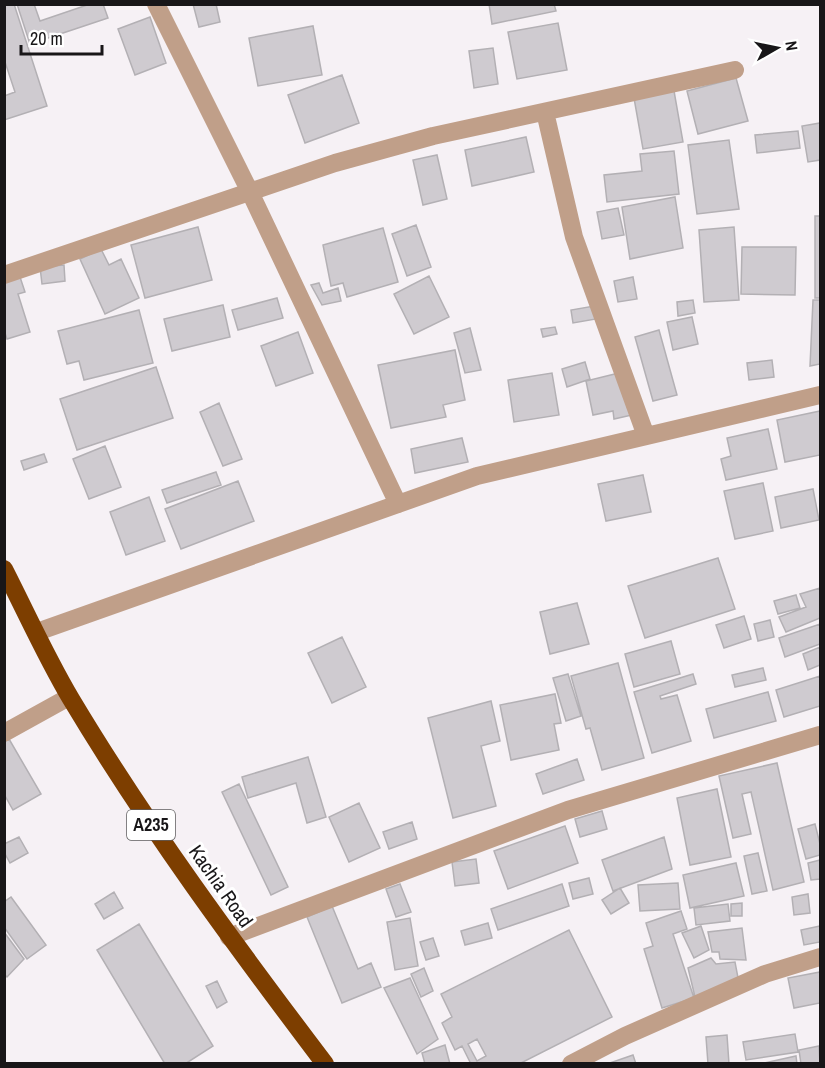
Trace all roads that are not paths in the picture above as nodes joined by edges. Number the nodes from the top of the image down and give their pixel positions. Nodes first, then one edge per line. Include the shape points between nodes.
1 (156, 4) edge
2 (735, 70) dead end
3 (545, 112) junction
4 (250, 192) junction
5 (4, 275) edge
6 (820, 395) edge
7 (646, 436) junction
8 (398, 504) junction
9 (4, 569) edge
10 (36, 632) junction
11 (69, 696) junction
12 (4, 734) edge
13 (820, 735) edge
14 (229, 937) junction
15 (820, 957) edge
16 (325, 1064) edge
17 (571, 1064) edge

1 - 4 street
2 - 3 street
3 - 4 street via 433,136
3 - 7 street via 574,237
4 - 5 street
4 - 8 street
6 - 7 street
7 - 8 street via 477,476
8 - 10 street
9 - 10 highway, Kachia Road / A235
10 - 11 highway, Kachia Road / A235
11 - 12 street
11 - 14 highway, Kachia Road / A235 via 141,811
13 - 14 street via 568,810
14 - 16 highway, Kachia Road / A235
15 - 17 street via 765,974

